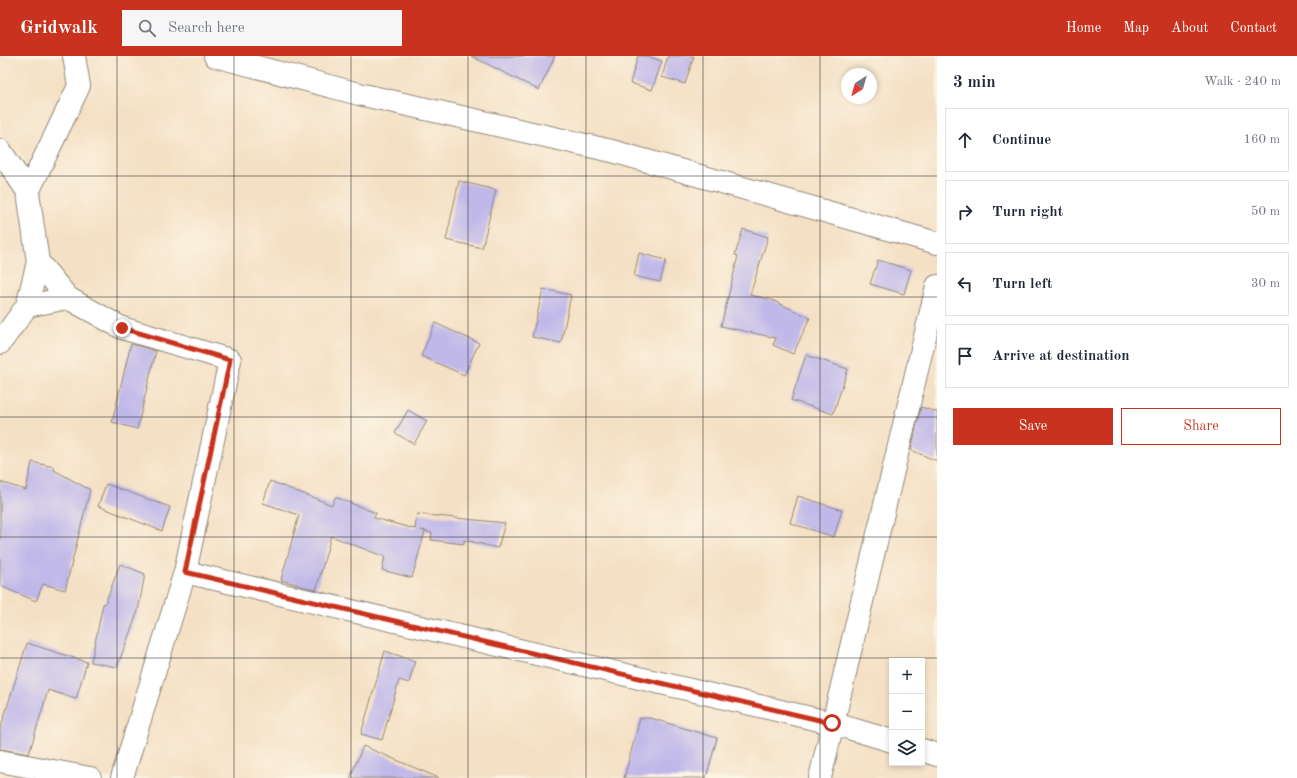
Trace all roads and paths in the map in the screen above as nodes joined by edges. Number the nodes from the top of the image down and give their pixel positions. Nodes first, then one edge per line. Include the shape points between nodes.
1 (74, 56) edge
2 (215, 56) edge
3 (0, 150) edge
4 (28, 192) junction
5 (937, 243) edge
6 (38, 262) junction
7 (937, 286) edge
8 (68, 298) junction
9 (27, 306) junction
10 (0, 343) edge
11 (185, 572) junction
12 (832, 723) junction
13 (889, 740) edge
14 (925, 751) edge
15 (937, 755) edge
16 (0, 761) edge
17 (90, 778) edge
18 (122, 778) edge
19 (820, 778) edge

1 - 4 street via 79,86
2 - 5 street via 359,94 612,151
3 - 4 street
4 - 6 street
6 - 8 street
6 - 9 street
7 - 12 street
8 - 9 street
8 - 11 street via 122,328 230,360
9 - 10 street
11 - 12 street
11 - 18 street
12 - 13 street
12 - 19 street
14 - 15 street
16 - 17 street

